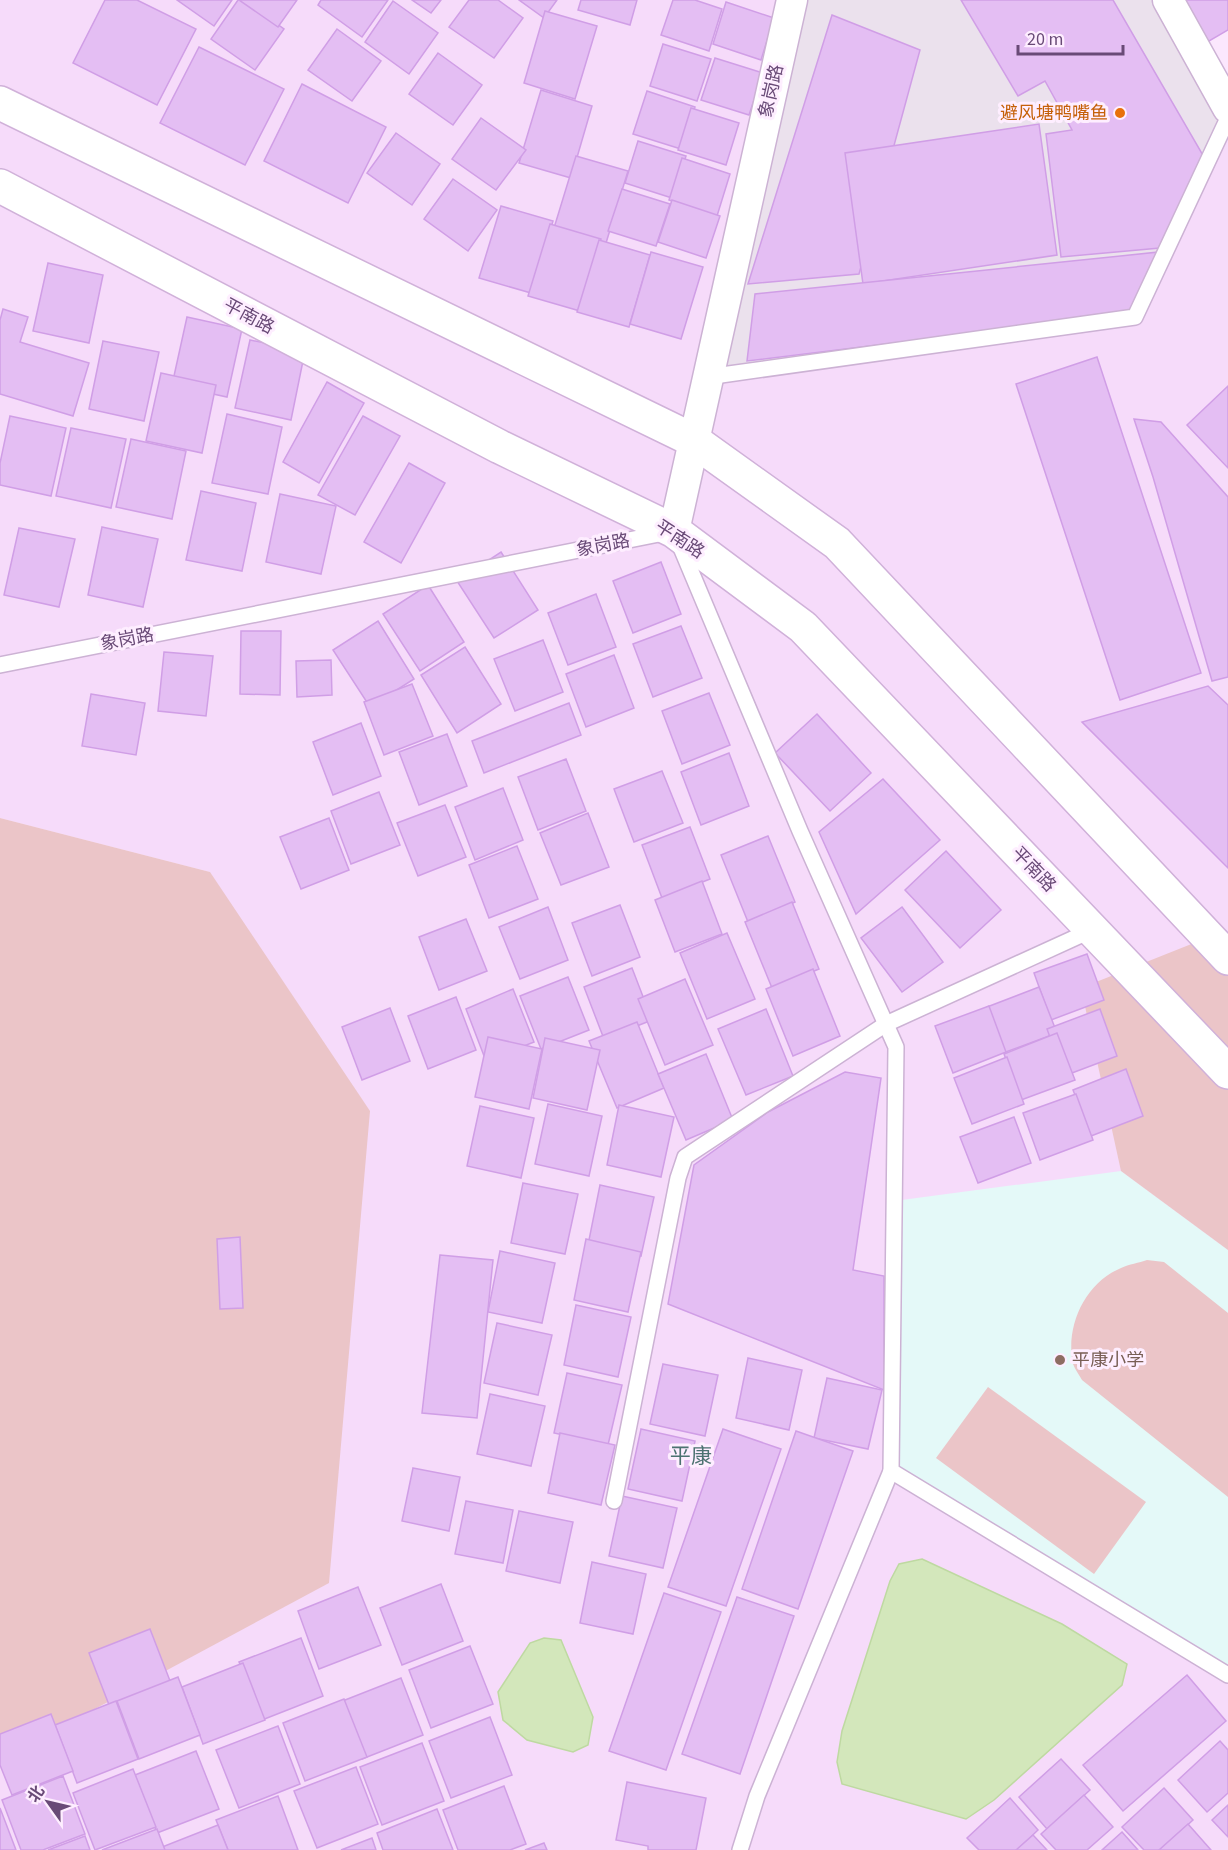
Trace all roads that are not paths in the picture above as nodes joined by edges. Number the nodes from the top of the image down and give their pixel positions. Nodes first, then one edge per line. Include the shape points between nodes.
1 (792, 0) edge
2 (1168, 0) edge
3 (0, 103) edge
4 (1228, 108) edge
5 (1228, 118) edge
6 (0, 186) edge
7 (707, 377) junction
8 (693, 440) junction
9 (674, 531) junction
10 (0, 665) edge
11 (1092, 930) junction
12 (1228, 958) edge
13 (886, 1024) junction
14 (1228, 1072) edge
15 (891, 1471) junction
16 (614, 1501) dead end
17 (1228, 1675) edge
18 (740, 1850) edge

1 - 7 street, 象岗路
2 - 4 street
3 - 8 main road
5 - 7 lane via 1135,318
6 - 9 main road, 平南路 via 500,447
7 - 8 street, 象岗路
8 - 9 street, 象岗路
8 - 12 main road via 837,543
9 - 10 lane, 象岗路
9 - 11 main road, 平南路 via 803,627
9 - 13 lane
11 - 13 lane
11 - 14 main road, 平南路
13 - 15 lane via 896,1047
13 - 16 lane via 685,1157
15 - 17 lane
15 - 18 lane via 757,1796

